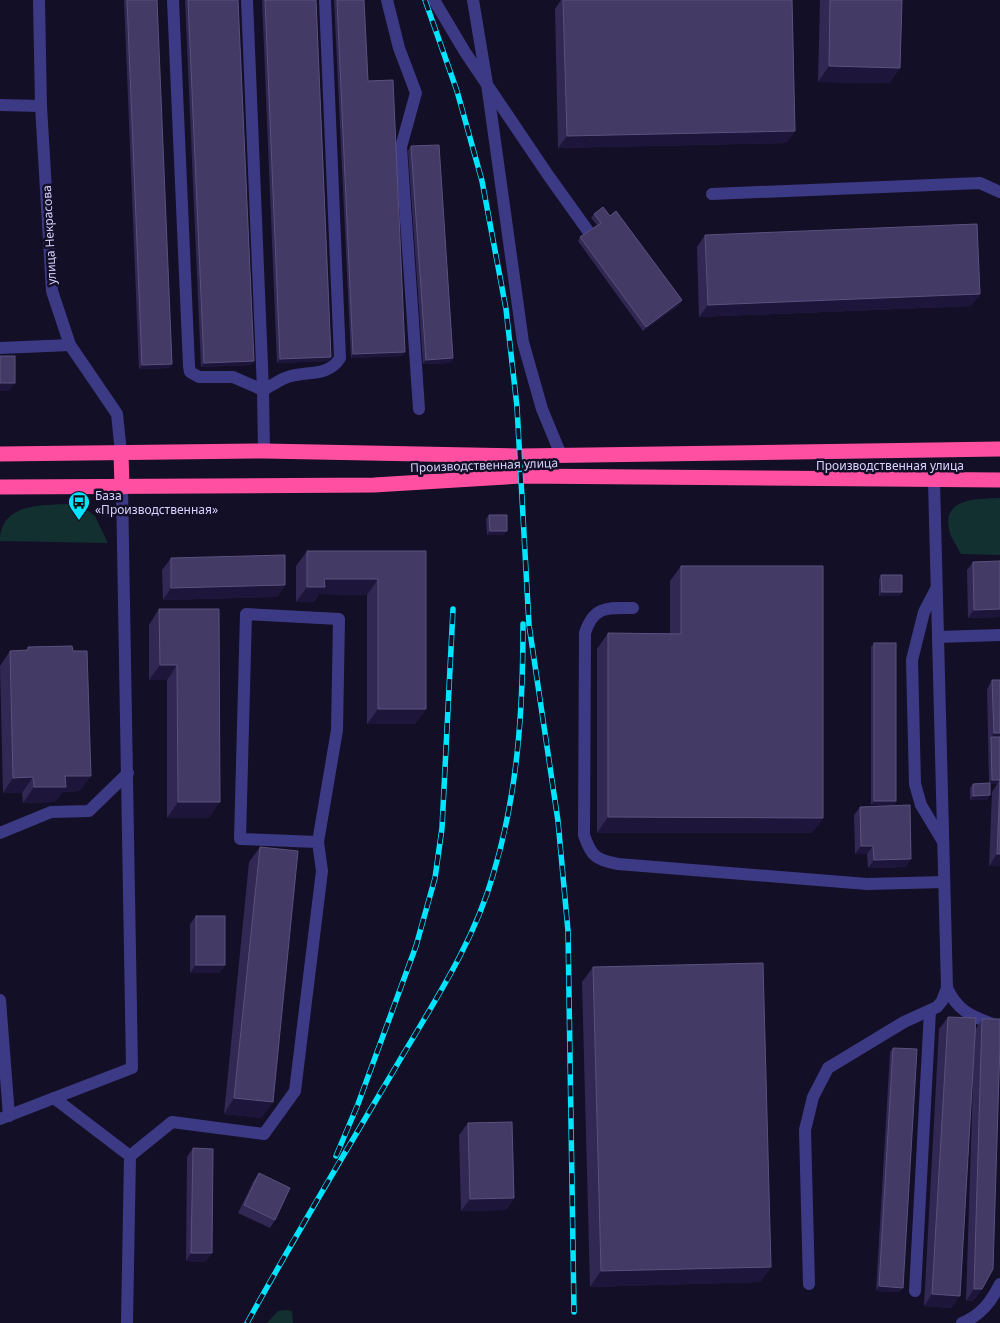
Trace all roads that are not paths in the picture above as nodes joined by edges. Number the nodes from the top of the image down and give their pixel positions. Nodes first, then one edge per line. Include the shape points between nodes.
1 (39, 0) edge
2 (173, 0) edge
3 (247, 0) edge
4 (325, 0) edge
5 (387, 0) edge
6 (434, 0) edge
7 (473, 0) edge
8 (487, 84) junction
9 (0, 105) edge
10 (41, 106) junction
11 (1000, 192) edge
12 (712, 194) dead end
13 (604, 252) edge
14 (70, 345) junction
15 (0, 348) edge
16 (264, 390) junction
17 (419, 409) dead end
18 (1000, 449) edge
19 (264, 451) junction
20 (121, 453) junction
21 (0, 454) edge
22 (561, 455) junction
23 (1000, 480) edge
24 (934, 481) junction
25 (0, 486) edge
26 (122, 488) junction
27 (937, 586) junction
28 (634, 608) dead end
29 (1000, 636) edge
30 (938, 637) junction
31 (128, 773) junction
32 (0, 833) edge
33 (318, 842) junction
34 (943, 843) junction
35 (944, 882) junction
36 (947, 988) junction
37 (0, 1000) edge
38 (930, 1011) junction
39 (1000, 1027) edge
40 (54, 1098) junction
41 (5, 1117) edge
42 (130, 1156) junction
43 (809, 1284) dead end
44 (1000, 1284) edge
45 (915, 1291) dead end
46 (127, 1323) edge
47 (962, 1323) edge

1 - 10 street, улица Некрасова
2 - 16 street via 188,366 190,372 199,377 233,377
3 - 16 street
4 - 16 street via 340,358 335,367 286,378
5 - 17 street via 399,48 416,94 402,147
6 - 8 street
7 - 8 street
8 - 13 street
8 - 22 street via 524,342 542,409
9 - 10 street
10 - 14 street, улица Некрасова via 52,291
11 - 12 street via 980,183
14 - 15 street
14 - 20 street, улица Некрасова via 117,414
16 - 19 street
18 - 22 highway, Производственная улица
19 - 20 highway, Производственная улица
19 - 22 highway, Производственная улица
20 - 21 highway, Производственная улица
20 - 26 highway
23 - 24 highway, Производственная улица
24 - 26 highway, Производственная улица via 521,476 374,485
24 - 27 street
25 - 26 highway, Производственная улица
26 - 31 street
27 - 30 street
27 - 34 street via 924,612 912,660 914,746 918,796
28 - 35 street via 606,608 588,622 585,633 584,834 589,850 601,860 618,864 867,884
29 - 30 street
30 - 34 street
31 - 32 street via 89,811 51,812
31 - 40 street via 132,1068
33 - 33 street via 240,839 246,614 339,619 337,730
33 - 42 street via 322,871 295,1091 264,1134 172,1122
34 - 35 street
35 - 36 street
36 - 38 street via 942,1001
36 - 39 street via 962,1011
37 - 41 street
38 - 43 street via 904,1022 828,1068 815,1090 805,1130
38 - 45 street
40 - 41 street
40 - 42 street
42 - 46 street
44 - 47 street via 990,1304

